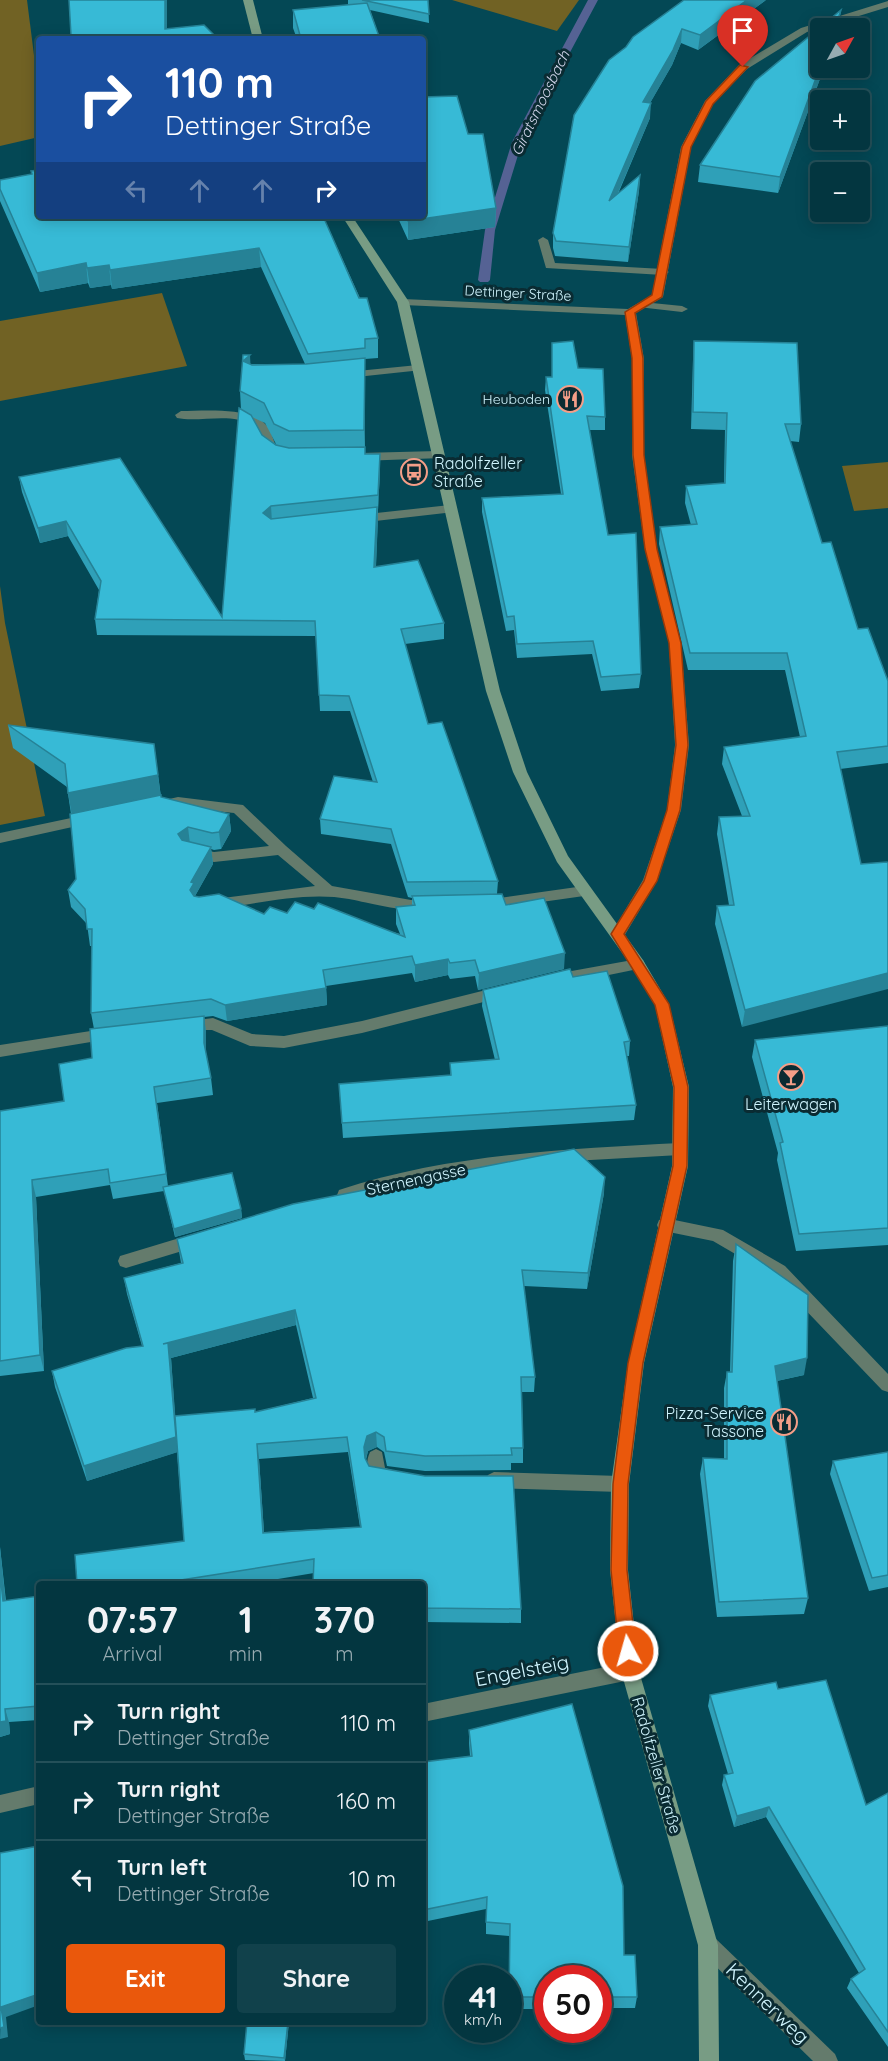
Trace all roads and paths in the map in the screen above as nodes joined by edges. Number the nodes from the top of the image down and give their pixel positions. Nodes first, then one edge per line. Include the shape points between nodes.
1 (248, 0) edge
2 (888, 4) edge
3 (257, 36) edge
4 (349, 219) edge
5 (543, 240) dead end
6 (663, 272) junction
7 (404, 302) junction
8 (636, 308) junction
9 (682, 309) dead end
10 (418, 368) junction
11 (329, 376) edge
12 (181, 415) dead end
13 (438, 455) junction
14 (285, 457) edge
15 (342, 457) edge
16 (450, 508) junction
17 (343, 520) edge
18 (145, 809) edge
19 (100, 817) edge
20 (0, 838) edge
21 (281, 850) junction
22 (189, 851) edge
23 (328, 890) junction
24 (584, 891) junction
25 (444, 904) edge
26 (477, 904) edge
27 (201, 906) edge
28 (618, 934) junction
29 (638, 964) junction
30 (539, 984) edge
31 (517, 989) edge
32 (177, 1027) edge
33 (130, 1032) edge
34 (0, 1051) edge
35 (680, 1149) junction
36 (333, 1199) edge
37 (665, 1225) junction
38 (213, 1234) edge
39 (126, 1260) dead end
40 (888, 1385) edge
41 (376, 1457) dead end
42 (405, 1479) edge
43 (483, 1480) edge
44 (620, 1484) junction
45 (630, 1671) junction
46 (426, 1712) edge
47 (36, 1796) edge
48 (0, 1804) edge
49 (708, 1945) junction
50 (709, 2061) edge
51 (828, 2061) edge

1 - 3 main road
2 - 6 street via 804,30 743,67 709,103 686,147
4 - 7 main road, Radolfzeller Straße
5 - 6 street via 550,266
6 - 8 street via 657,297
7 - 8 street, Dettinger Straße via 591,312
7 - 10 main road, Radolfzeller Straße
8 - 9 street, Dettinger Straße
8 - 28 street via 638,455 651,549 675,643 682,745 674,810 650,881
10 - 11 street
10 - 13 main road, Radolfzeller Straße
12 - 14 street via 229,415 253,422 262,428 266,445 275,455
13 - 15 street
13 - 16 main road, Radolfzeller Straße
16 - 17 street
16 - 24 main road, Radolfzeller Straße via 502,721 520,772 562,858
18 - 21 street via 178,802 238,808
19 - 20 street
21 - 22 street via 214,857
21 - 23 street
23 - 25 street via 411,905
23 - 27 street
24 - 26 street
24 - 28 main road, Radolfzeller Straße
28 - 29 main road, Radolfzeller Straße
29 - 30 street
29 - 35 main road, Radolfzeller Straße via 662,1004 681,1087
31 - 32 street via 284,1042 250,1040 213,1024
33 - 34 street
35 - 36 street, Sternengasse via 537,1156 400,1180
35 - 37 main road, Radolfzeller Straße via 680,1166
37 - 40 street via 717,1234 779,1271
37 - 44 main road, Radolfzeller Straße via 636,1363
38 - 39 street
41 - 42 street via 376,1474
43 - 44 street
44 - 45 main road, Radolfzeller Straße via 619,1570
45 - 46 street, Engelsteig
45 - 49 main road, Radolfzeller Straße
47 - 48 street
49 - 50 main road, Radolfzeller Straße
49 - 51 street, Kennerweg

